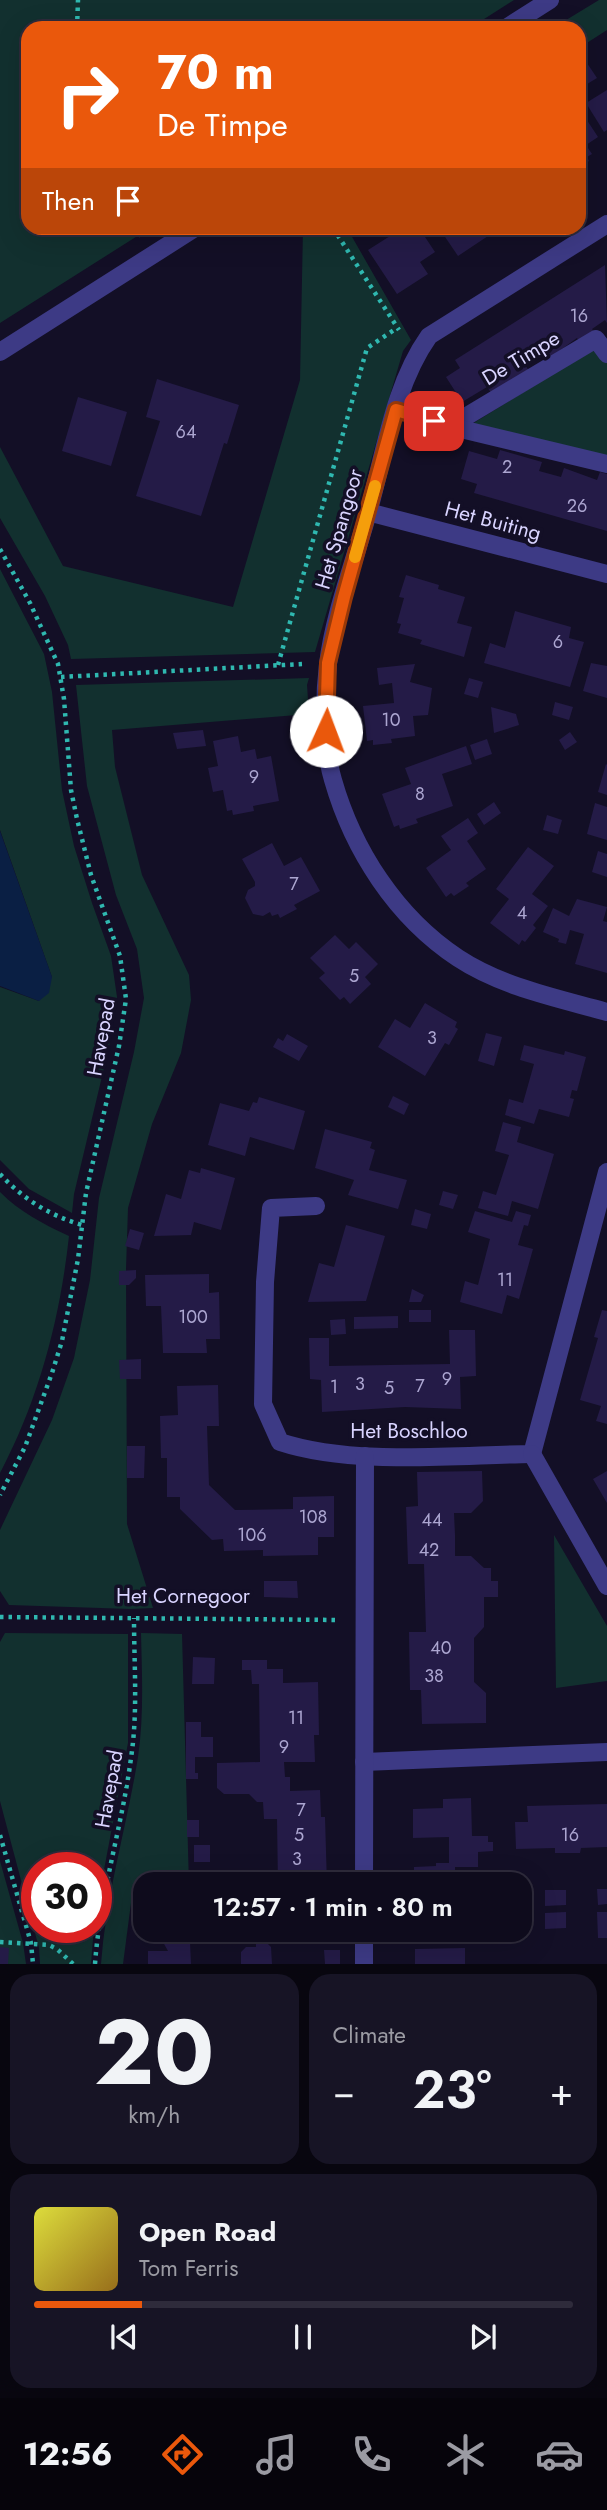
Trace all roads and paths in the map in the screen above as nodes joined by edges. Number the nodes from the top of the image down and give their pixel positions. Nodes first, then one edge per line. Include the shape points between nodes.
1 (78, 0) edge
2 (550, 0) edge
3 (77, 21) edge
4 (517, 21) edge
5 (607, 224) edge
6 (184, 235) edge
7 (337, 235) edge
8 (397, 328) junction
9 (0, 352) edge
10 (607, 354) edge
11 (415, 355) junction
12 (396, 410) junction
13 (457, 428) junction
14 (607, 464) edge
15 (368, 512) junction
16 (0, 549) edge
17 (607, 574) edge
18 (328, 663) junction
19 (278, 665) junction
20 (61, 677) junction
21 (607, 1012) edge
22 (607, 1172) edge
23 (0, 1174) edge
24 (316, 1206) dead end
25 (82, 1225) junction
26 (532, 1454) junction
27 (365, 1456) junction
28 (0, 1495) edge
29 (607, 1586) edge
30 (0, 1617) edge
31 (134, 1618) junction
32 (366, 1621) junction
33 (607, 1752) edge
34 (364, 1762) junction
35 (0, 1835) edge
36 (364, 1872) edge
37 (21, 1908) edge
38 (0, 1942) edge
39 (364, 1942) edge
40 (21, 1943) edge
41 (31, 1943) joint
42 (33, 1964) edge
43 (74, 1964) edge
44 (95, 1964) edge
45 (364, 1964) edge

1 - 3 path
2 - 4 street
5 - 11 street, Het Spangoor via 429,336
6 - 9 street
7 - 8 path
8 - 11 path
8 - 19 path via 366,348
10 - 13 street, De Timpe via 596,339 457,422
11 - 12 street, Het Spangoor
12 - 13 lane
12 - 15 street, Het Spangoor
13 - 14 street
15 - 17 street, Het Buiting
15 - 18 street, Het Spangoor
16 - 20 path, Havepad via 45,634
18 - 19 path
18 - 21 street, Het Spangoor via 326,731 332,778 350,829 388,892 411,920 459,958 510,984
19 - 20 path
20 - 25 path, Havepad via 77,819 126,989 121,1035
22 - 26 street
23 - 25 path via 48,1213
24 - 27 street, Het Boschloo via 271,1208 263,1404 280,1442
25 - 28 path, Havepad via 71,1298 52,1373 25,1447
26 - 27 street, Het Boschloo
26 - 29 street
27 - 32 street
30 - 31 path, Het Cornegoor
31 - 32 path, Het Cornegoor
31 - 44 path, Havepad via 135,1727
32 - 34 street
33 - 34 street
34 - 36 street
35 - 37 path
38 - 40 path
39 - 45 street
41 - 42 path
41 - 43 path via 49,1945

